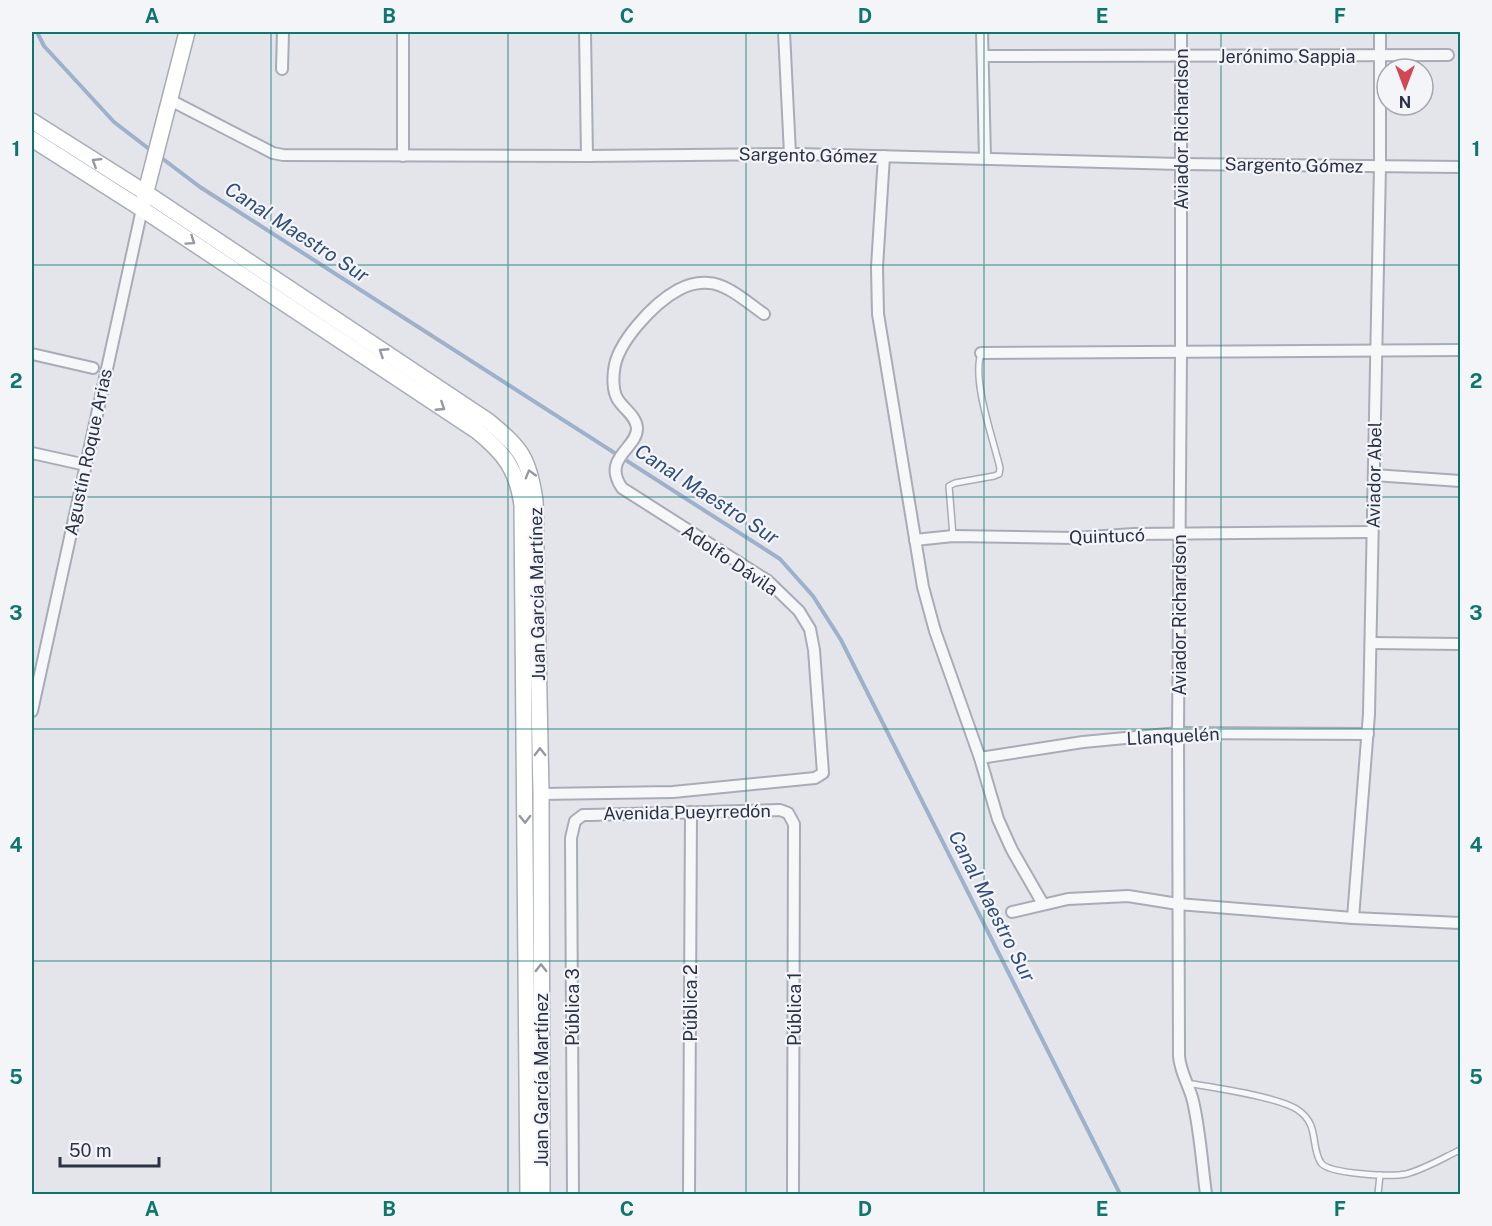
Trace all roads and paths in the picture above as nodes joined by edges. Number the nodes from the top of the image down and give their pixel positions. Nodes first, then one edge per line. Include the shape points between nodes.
1 (187, 32) edge
2 (283, 32) edge
3 (402, 32) edge
4 (585, 32) edge
5 (784, 32) edge
6 (982, 32) edge
7 (1181, 32) edge
8 (1380, 32) edge
9 (1448, 55) dead end
10 (983, 56) junction
11 (1182, 56) junction
12 (1380, 56) junction
13 (282, 69) dead end
14 (170, 100) junction
15 (32, 121) edge
16 (32, 139) edge
17 (790, 154) junction
18 (403, 156) junction
19 (587, 156) junction
20 (884, 156) junction
21 (985, 158) junction
22 (1180, 164) junction
23 (1380, 166) junction
24 (1461, 167) edge
25 (146, 193) junction
26 (142, 209) junction
27 (764, 314) dead end
28 (1461, 350) edge
29 (1376, 351) junction
30 (981, 353) joint
31 (1181, 353) junction
32 (32, 354) edge
33 (93, 368) dead end
34 (32, 453) edge
35 (86, 465) junction
36 (1374, 475) junction
37 (1461, 481) edge
38 (1372, 532) junction
39 (1179, 534) junction
40 (953, 536) junction
41 (915, 540) junction
42 (1371, 643) junction
43 (1461, 644) edge
44 (36, 670) edge
45 (32, 711) edge
46 (1178, 733) junction
47 (1368, 734) junction
48 (980, 758) junction
49 (541, 794) junction
50 (691, 812) junction
51 (575, 821) joint
52 (794, 824) joint
53 (1043, 904) junction
54 (1178, 904) junction
55 (1012, 912) dead end
56 (1353, 918) junction
57 (1461, 923) edge
58 (1186, 1083) junction
59 (1461, 1150) edge
60 (1380, 1175) junction
61 (528, 1194) edge
62 (542, 1194) edge
63 (573, 1194) edge
64 (689, 1194) edge
65 (793, 1194) edge
66 (1206, 1194) edge
67 (1378, 1194) edge

1 - 14 main road, Agustín Roque Arias
2 - 13 street
3 - 18 street
4 - 19 street
5 - 17 street
6 - 10 street
7 - 11 street, Aviador Richardson
8 - 12 street, Aviador Abel
9 - 12 street, Jerónimo Sappia
10 - 11 street, Jerónimo Sappia
10 - 21 street
11 - 12 street, Jerónimo Sappia
11 - 22 street, Aviador Richardson
12 - 23 street, Aviador Abel
14 - 18 street, Sargento Gómez via 273,153
14 - 25 main road, Agustín Roque Arias
25 -> 15 main road, Juan García Martínez
16 - 26 main road, Juan García Martínez
17 - 19 street, Sargento Gómez
17 - 20 street, Sargento Gómez
18 - 19 street, Sargento Gómez
20 - 21 street, Sargento Gómez
20 - 41 street via 878,314
21 - 22 street, Sargento Gómez
22 - 23 street, Sargento Gómez
22 - 31 street, Aviador Richardson
23 - 24 street, Sargento Gómez
23 - 29 street, Aviador Abel
25 - 26 main road, Agustín Roque Arias
49 -> 25 main road, Juan García Martínez via 535,501 524,457 488,421
26 - 35 street, Agustín Roque Arias
26 -> 61 main road, Juan García Martínez via 477,431 504,456 517,481 522,505
27 - 49 street, Adolfo Dávila via 724,287 711,283 677,290 649,313 617,355 617,398 637,426 618,462 616,479 622,488 768,581 799,611 810,629 814,650 824,773 814,778 673,792
28 - 29 street
29 - 31 street
29 - 36 street, Aviador Abel
30 - 31 street
30 - 40 lane via 980,385 1000,468 994,476 949,486
31 - 39 street, Aviador Richardson
32 - 33 street
34 - 35 street
35 - 44 street, Agustín Roque Arias
36 - 37 street
36 - 38 street, Aviador Abel
38 - 39 street, Quintucó
38 - 42 street, Aviador Abel
39 - 40 street, Quintucó via 1074,538
39 - 46 street, Aviador Richardson
40 - 41 street, Quintucó
41 - 48 street via 935,631
42 - 43 street
42 - 47 street, Aviador Abel
44 - 45 street, Agustín Roque Arias
46 - 47 street, Llanquelén
46 - 48 street, Llanquelén
46 - 54 street, Aviador Richardson
47 - 56 street, Aviador Abel
48 - 53 street via 1005,836
62 -> 49 main road, Juan García Martínez
50 - 51 street, Avenida Pueyrredón via 589,814
50 - 52 street, Avenida Pueyrredón via 780,810 788,813
50 - 64 street, Pública 2
51 - 63 street, Pública 3 via 571,838
52 - 65 street, Pública 1
53 - 54 street via 1128,896
53 - 55 street
54 - 56 street
54 - 58 street, Aviador Richardson via 1179,1056
56 - 57 street
58 - 60 lane via 1295,1108 1311,1126 1321,1162 1327,1168
58 - 66 street, Aviador Richardson via 1195,1112
59 - 60 lane via 1405,1175
60 - 67 lane

